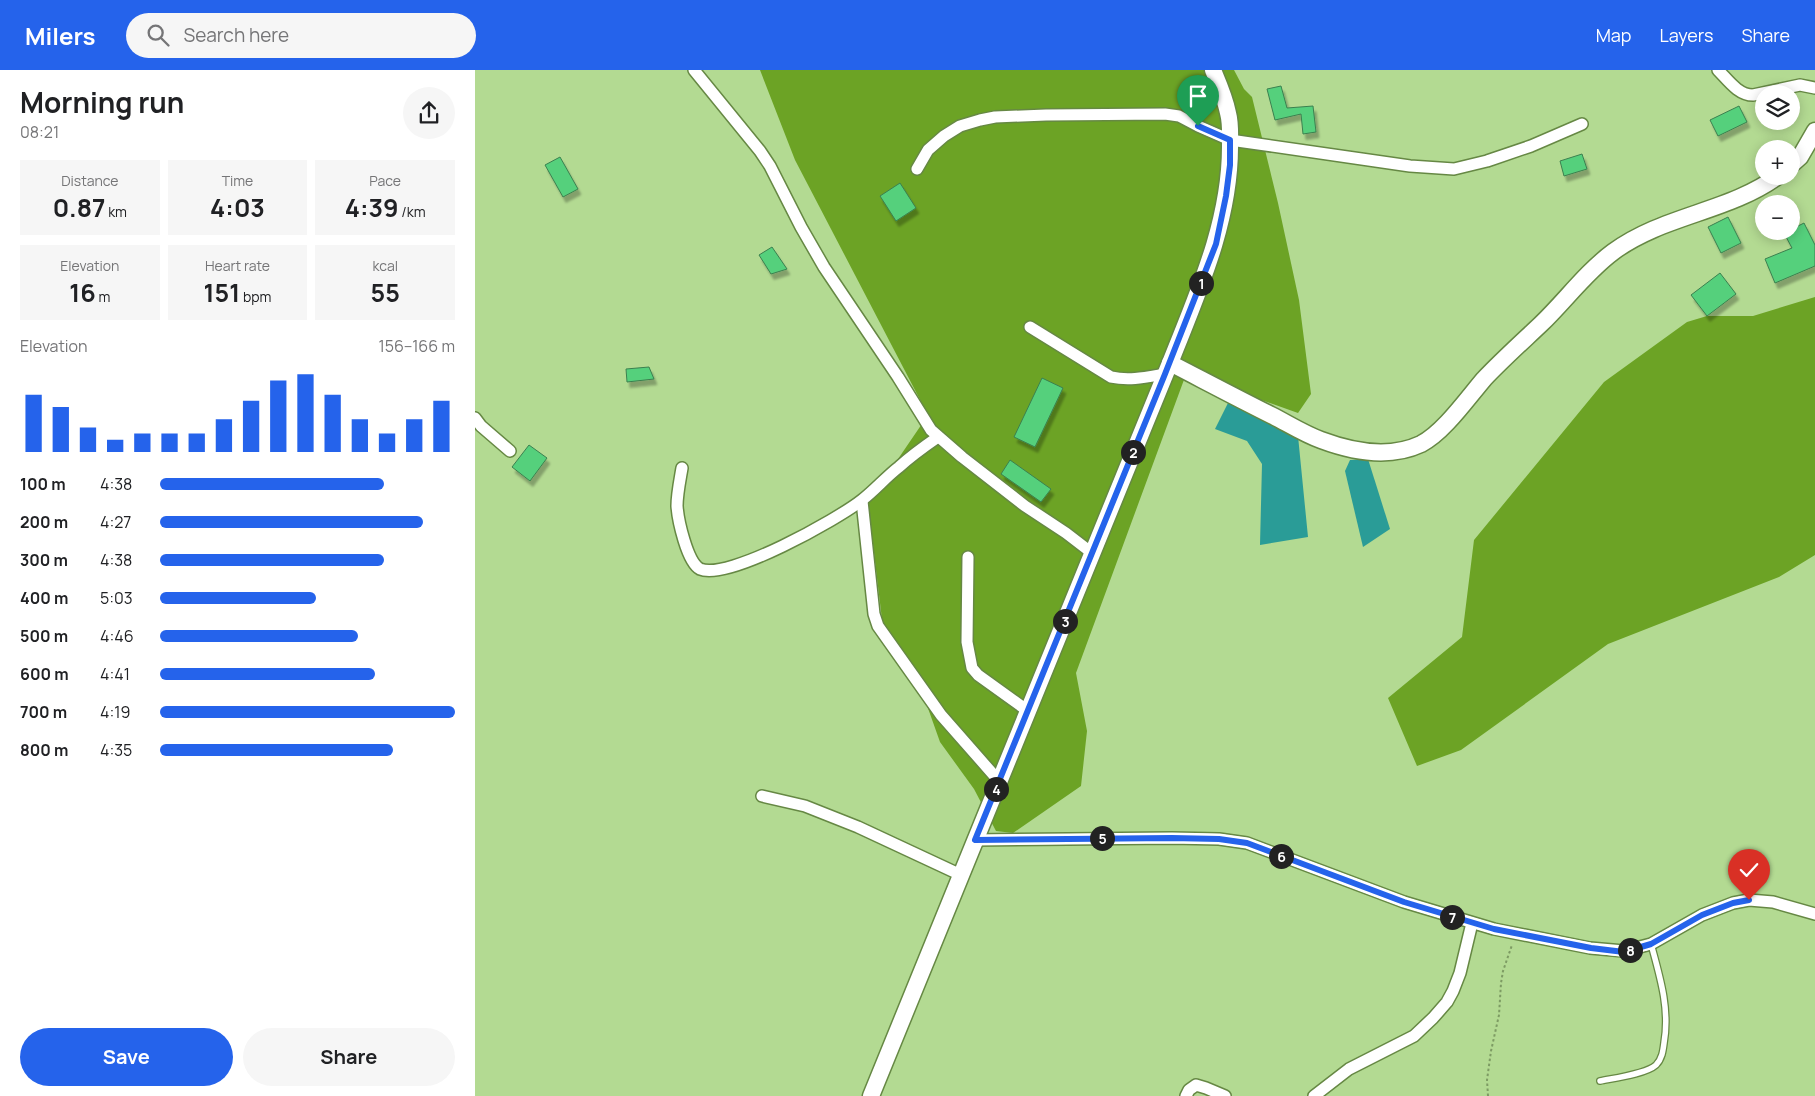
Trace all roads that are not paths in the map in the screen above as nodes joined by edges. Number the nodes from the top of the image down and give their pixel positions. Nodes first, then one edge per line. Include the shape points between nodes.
1 (695, 70) edge
2 (1213, 70) edge
3 (1718, 70) edge
4 (1815, 88) edge
5 (1582, 124) dead end
6 (1815, 130) edge
7 (1230, 140) junction
8 (1800, 156) edge
9 (917, 169) dead end
10 (1765, 185) edge
11 (1030, 327) dead end
12 (1168, 368) junction
13 (475, 418) edge
14 (938, 436) junction
15 (510, 451) dead end
16 (682, 468) dead end
17 (862, 500) junction
18 (1092, 553) junction
19 (968, 557) dead end
20 (1028, 710) junction
21 (999, 781) junction
22 (762, 796) dead end
23 (975, 840) junction
24 (961, 875) junction
25 (1815, 914) edge
26 (1472, 923) junction
27 (1651, 944) junction
28 (1600, 1081) dead end
29 (871, 1096) edge
30 (1186, 1096) edge
31 (1225, 1096) edge
32 (1314, 1096) edge

1 - 14 street via 765,158 824,267 925,422
2 - 7 street via 1229,115
3 - 4 street via 1747,95 1800,85
5 - 7 street via 1487,162 1454,169 1410,166
6 - 8 street
7 - 9 street via 1179,116 1165,114 995,117 960,126 944,136 928,150
7 - 12 street via 1226,196 1216,244
10 - 12 street via 1645,232 1613,252 1520,342 1438,432 1421,444 1402,450 1376,453 1320,440
11 - 12 street via 1111,377 1134,379
12 - 18 street
13 - 15 street
14 - 17 street
14 - 18 street via 1025,506
16 - 17 street via 677,506 685,545 698,568 708,571 761,557
17 - 21 street via 878,626 941,715
18 - 20 street
19 - 20 street via 967,642 972,668
20 - 21 street
21 - 23 street
22 - 24 street via 805,806
23 - 24 street
23 - 26 street via 1172,838 1247,843 1404,902
24 - 29 street
25 - 27 street via 1773,902 1749,900 1702,915
26 - 27 street via 1515,934 1624,952
26 - 32 street via 1453,991 1433,1018 1414,1036 1349,1069
27 - 28 lane via 1665,1006 1667,1029 1662,1056 1649,1069
30 - 31 street via 1196,1085

